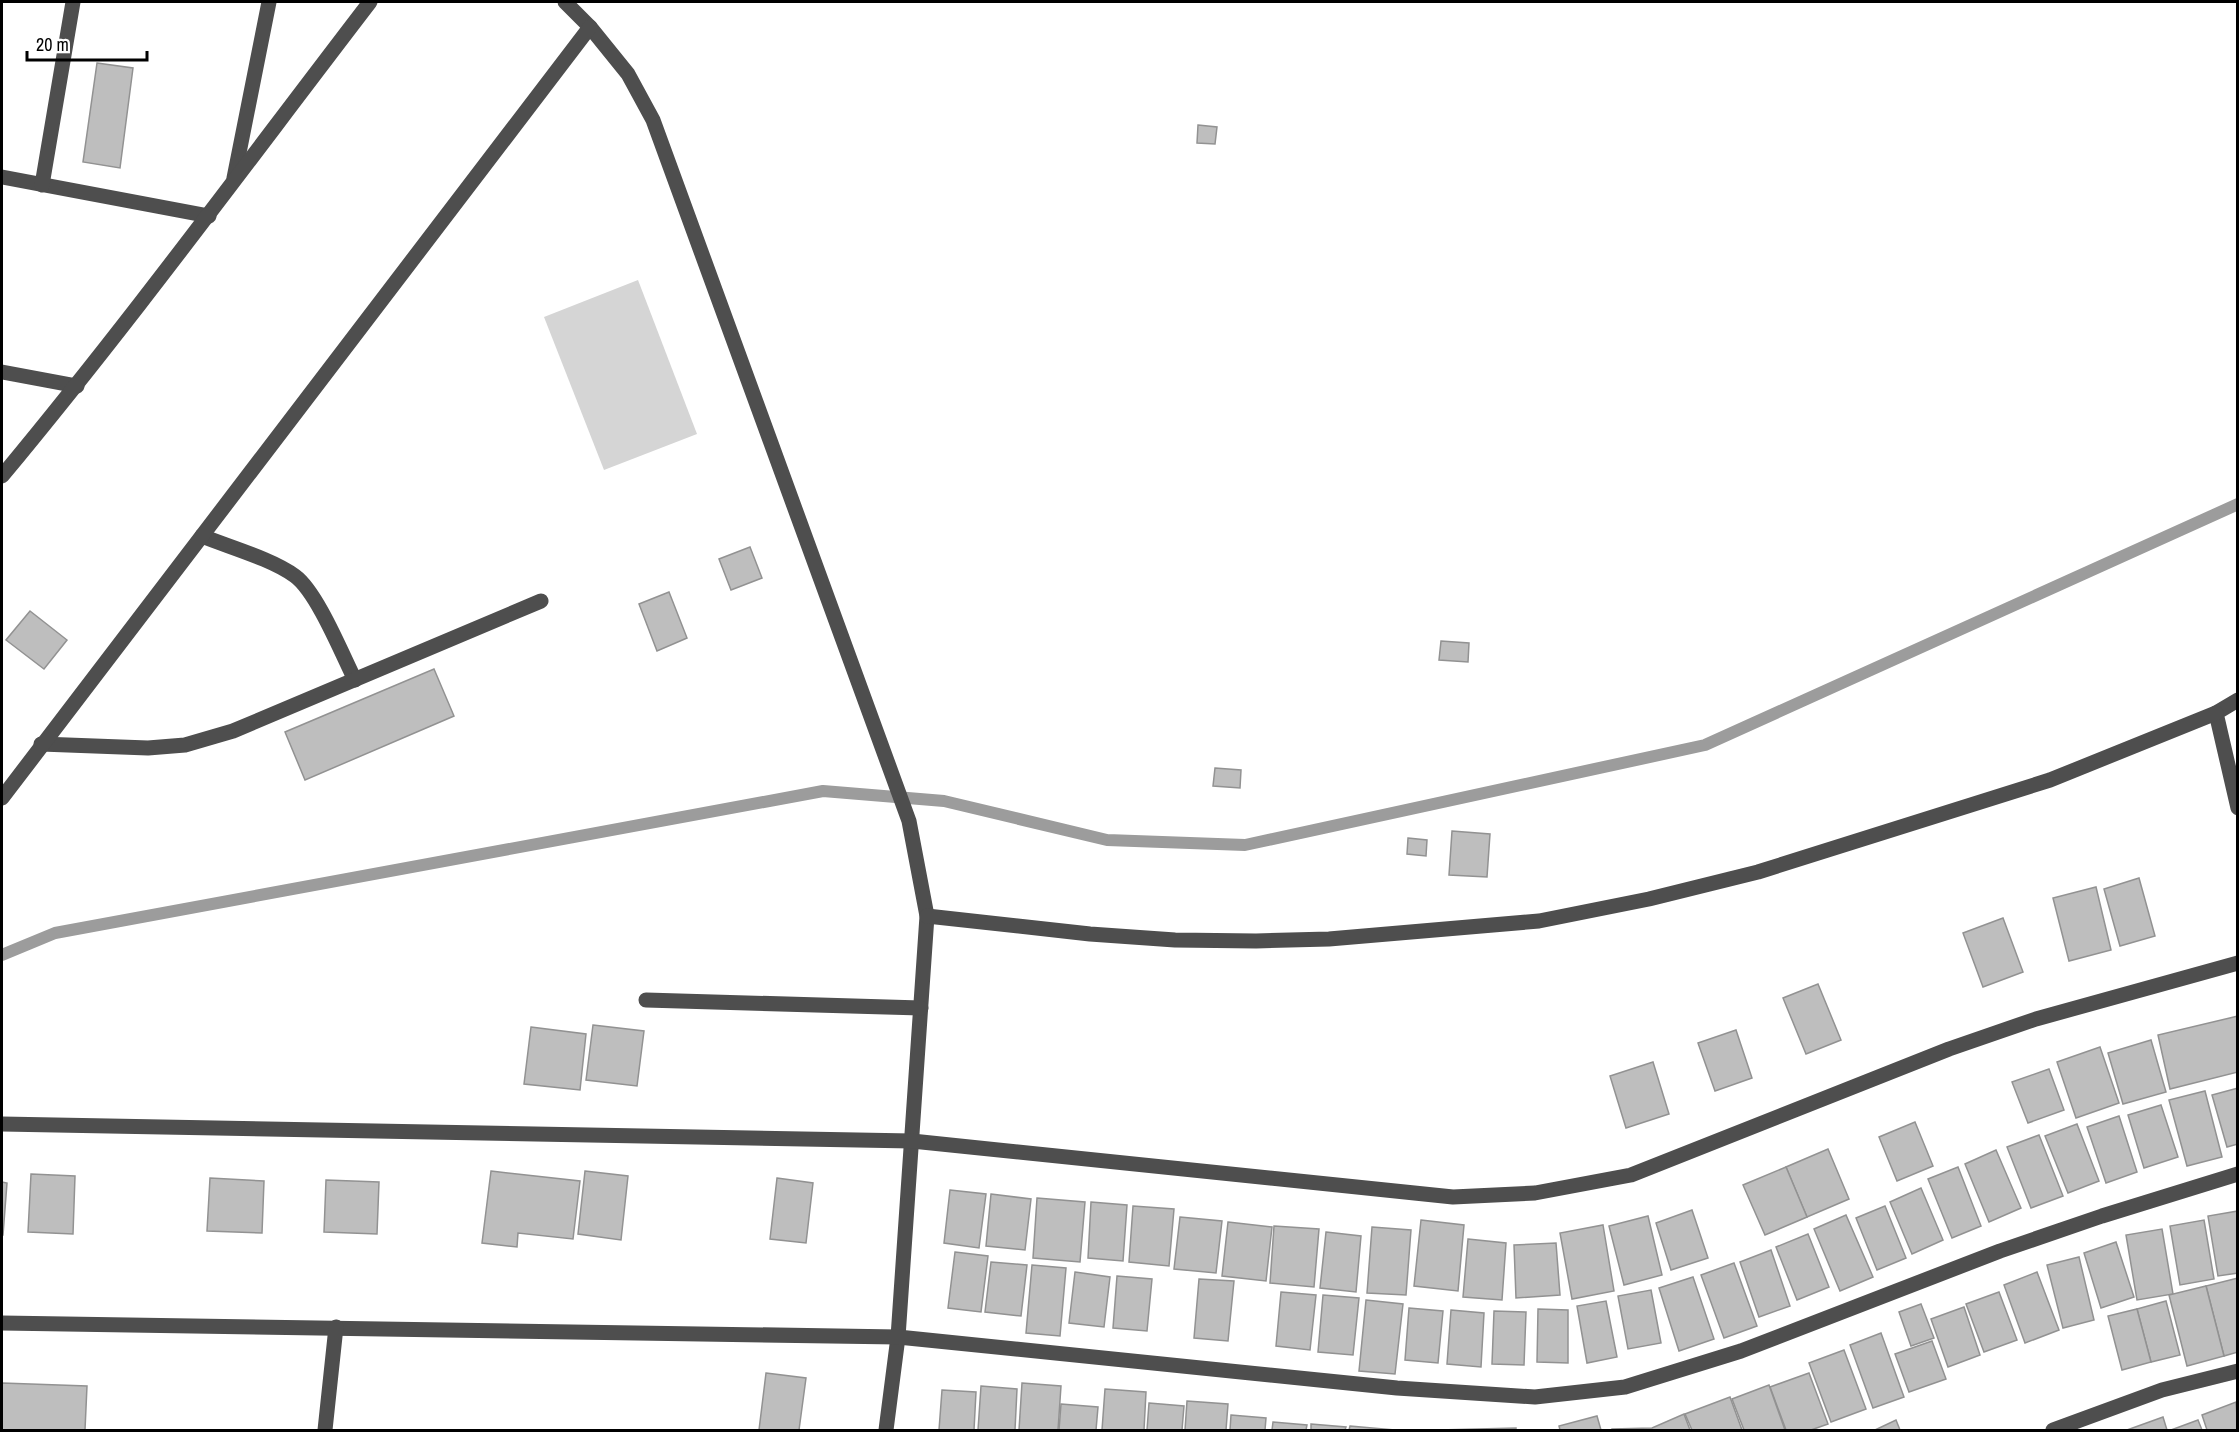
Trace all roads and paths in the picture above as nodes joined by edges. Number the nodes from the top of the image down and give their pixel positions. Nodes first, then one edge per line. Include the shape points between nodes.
1 (73, 2) edge
2 (269, 2) edge
3 (370, 2) edge
4 (564, 2) edge
5 (590, 27) junction
6 (2, 177) edge
7 (233, 181) junction
8 (42, 185) junction
9 (209, 216) junction
10 (2, 372) edge
11 (77, 386) junction
12 (2, 476) edge
13 (202, 536) junction
14 (541, 601) dead end
15 (355, 680) junction
16 (2238, 700) edge
17 (2216, 713) junction
18 (41, 744) junction
19 (2, 798) edge
20 (2238, 808) edge
21 (927, 916) junction
22 (2238, 963) edge
23 (646, 1000) dead end
24 (921, 1008) junction
25 (2, 1124) edge
26 (912, 1141) junction
27 (2238, 1174) edge
28 (2, 1323) edge
29 (336, 1327) junction
30 (898, 1337) junction
31 (2238, 1371) edge
32 (325, 1431) edge
33 (886, 1431) edge
34 (2053, 1431) edge

1 - 8 street
2 - 7 street
3 - 7 street
4 - 5 street
5 - 13 street
5 - 21 street via 628,74 653,120 909,821
6 - 8 street
7 - 9 street
8 - 9 street
9 - 11 street
10 - 11 street
11 - 12 street
13 - 15 street via 297,577 311,593
13 - 18 street
14 - 15 street
15 - 18 street via 233,731 185,745 148,748
16 - 17 street
17 - 20 street
17 - 21 street via 2050,780 1758,872 1539,921 1329,939 1256,941 1090,934
18 - 19 street
21 - 24 street
22 - 26 street via 2036,1019 1950,1049 1631,1175 1535,1193 1453,1197
23 - 24 street
24 - 26 street
25 - 26 street
26 - 30 street
27 - 30 street via 2000,1251 1741,1351 1625,1387 1535,1397 1397,1388
28 - 29 street
29 - 30 street
29 - 32 street
30 - 33 street
31 - 34 street via 2162,1390

